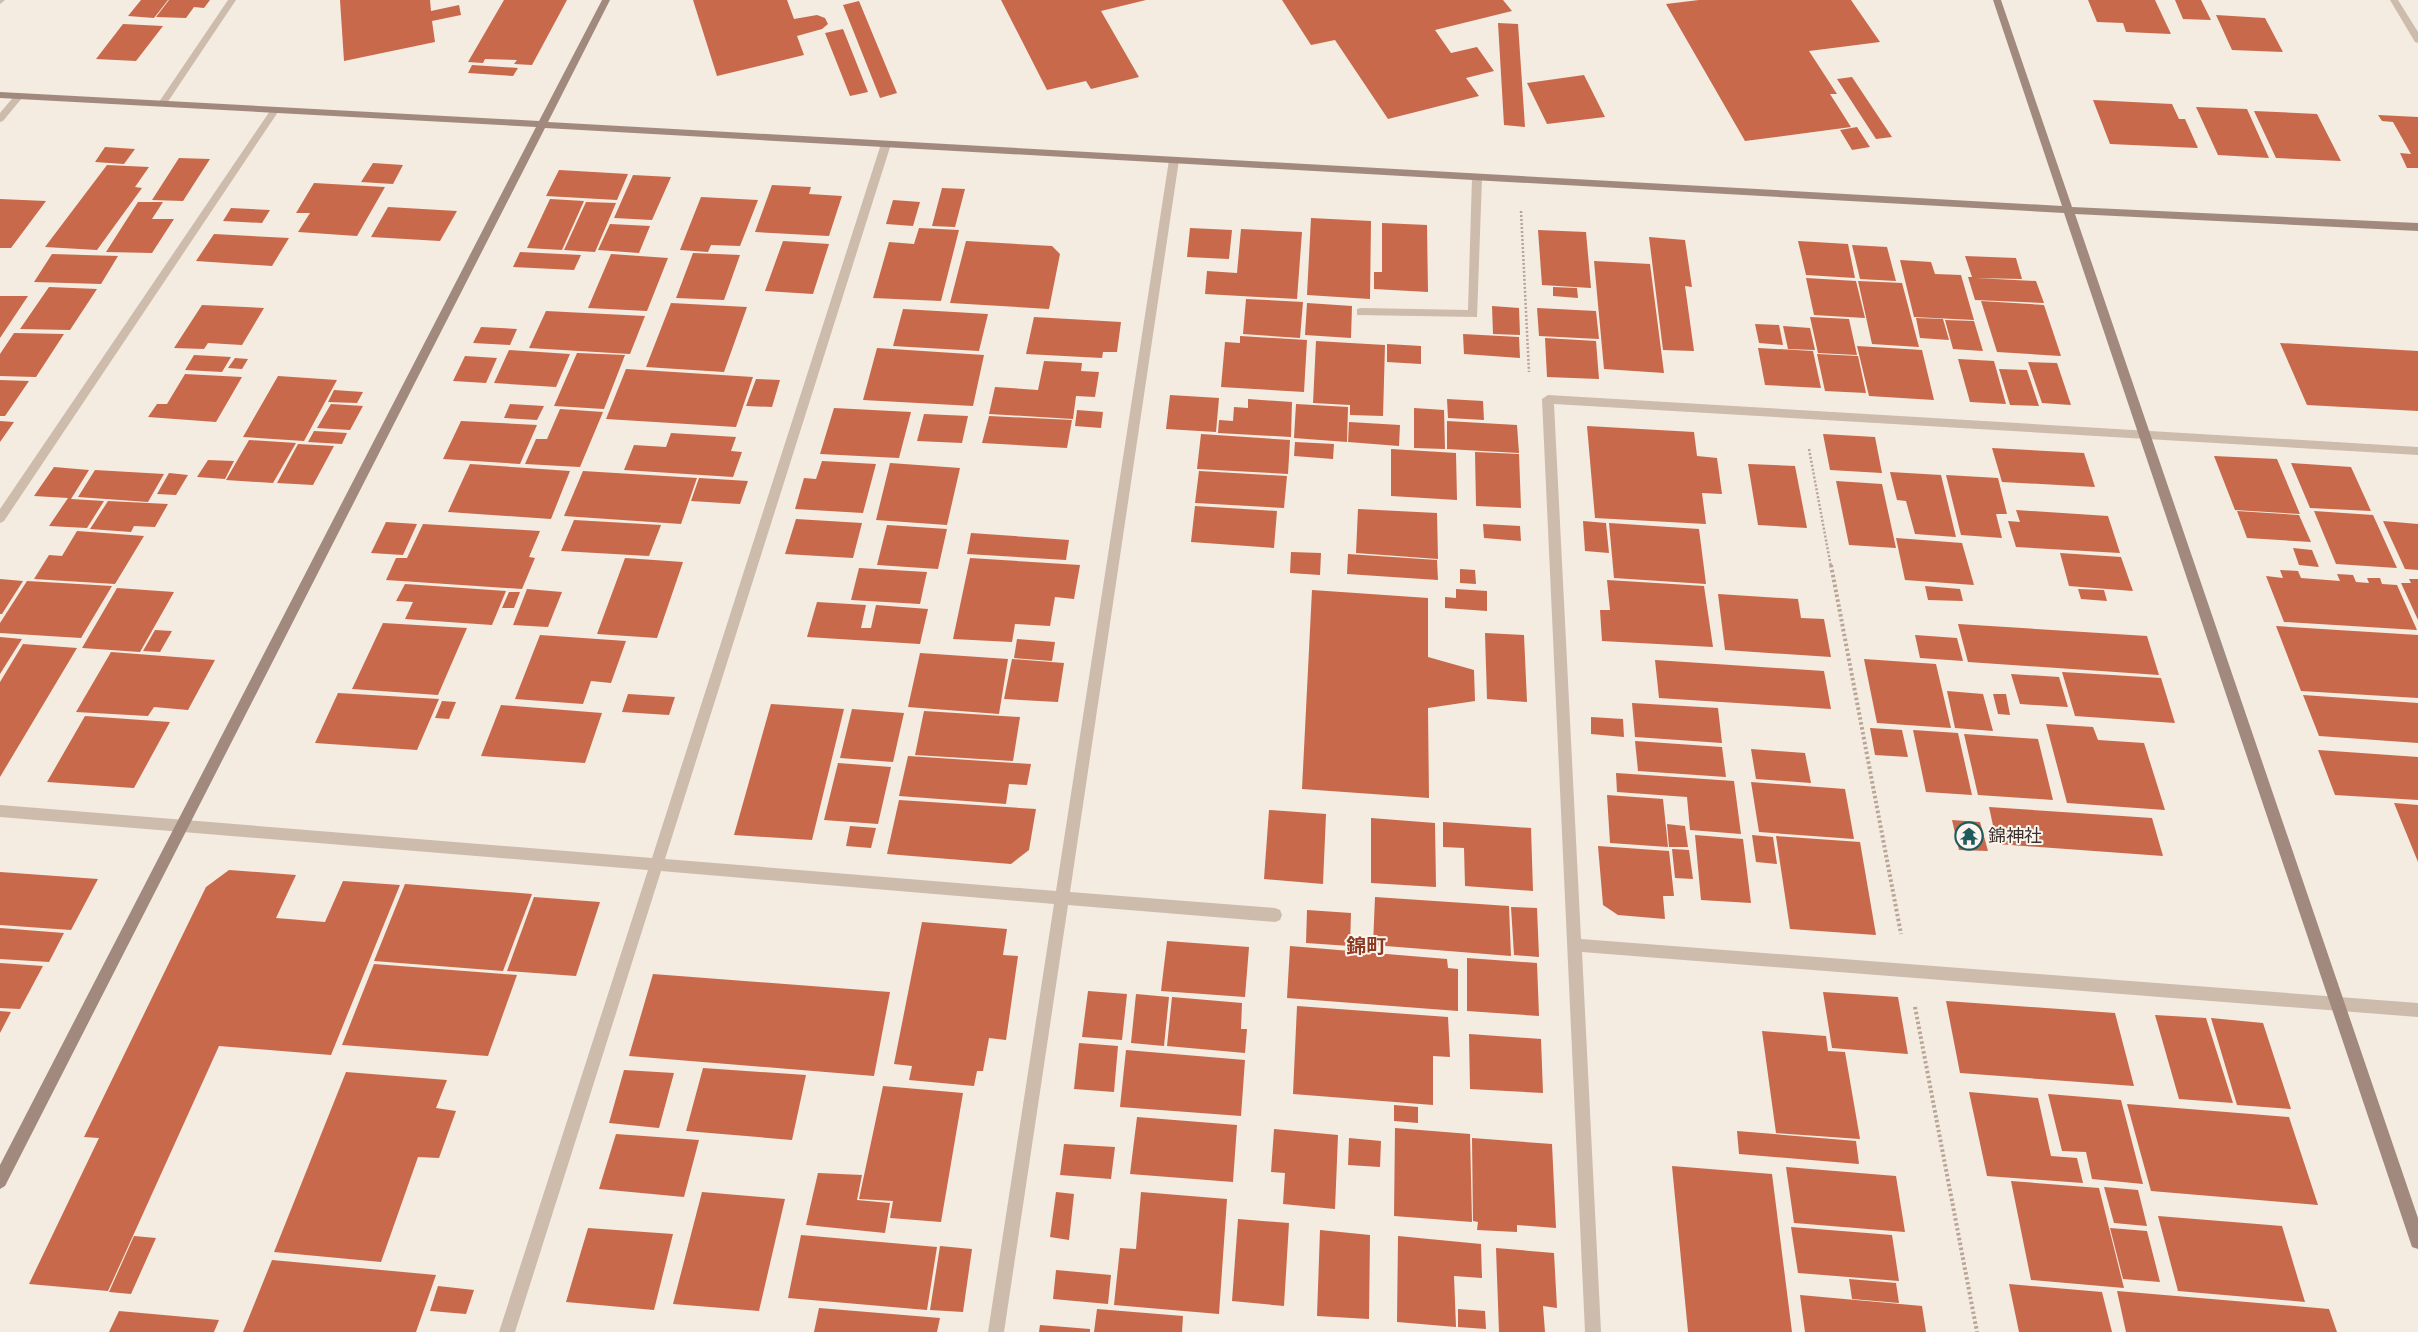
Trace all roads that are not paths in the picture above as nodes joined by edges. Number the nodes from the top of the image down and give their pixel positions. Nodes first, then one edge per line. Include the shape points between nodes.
1 (232, 0) edge
2 (606, 0) edge
3 (1997, 0) edge
4 (2394, 0) edge
5 (2418, 40) edge
6 (0, 95) edge
7 (19, 96) junction
8 (162, 104) junction
9 (275, 110) junction
10 (0, 119) edge
11 (544, 124) junction
12 (886, 144) junction
13 (1174, 160) junction
14 (1477, 178) junction
15 (2069, 212) junction
16 (2418, 228) edge
17 (1361, 312) dead end
18 (2145, 435) junction
19 (2418, 451) edge
20 (0, 518) edge
21 (0, 811) edge
22 (183, 825) junction
23 (656, 863) junction
24 (1062, 896) junction
25 (1275, 915) dead end
26 (1576, 945) junction
27 (2338, 1003) junction
28 (2418, 1010) edge
29 (0, 1181) edge
30 (2418, 1241) edge
31 (507, 1332) edge
32 (996, 1332) edge
33 (1593, 1332) edge

1 - 8 street
2 - 11 street
3 - 15 street
4 - 5 street
6 - 7 street
7 - 8 street
7 - 10 street
8 - 9 street
9 - 11 street
9 - 20 street
11 - 12 street
11 - 22 street
12 - 13 street
12 - 23 street
13 - 14 street
13 - 24 street
14 - 15 street
14 - 17 street via 1473,314
15 - 16 street
15 - 18 street
18 - 19 street
18 - 26 street via 1548,399
18 - 27 street
21 - 22 street
22 - 23 street
22 - 29 street
23 - 24 street
23 - 31 street
24 - 25 street
24 - 32 street
26 - 27 street
26 - 33 street
27 - 28 street
27 - 30 street

